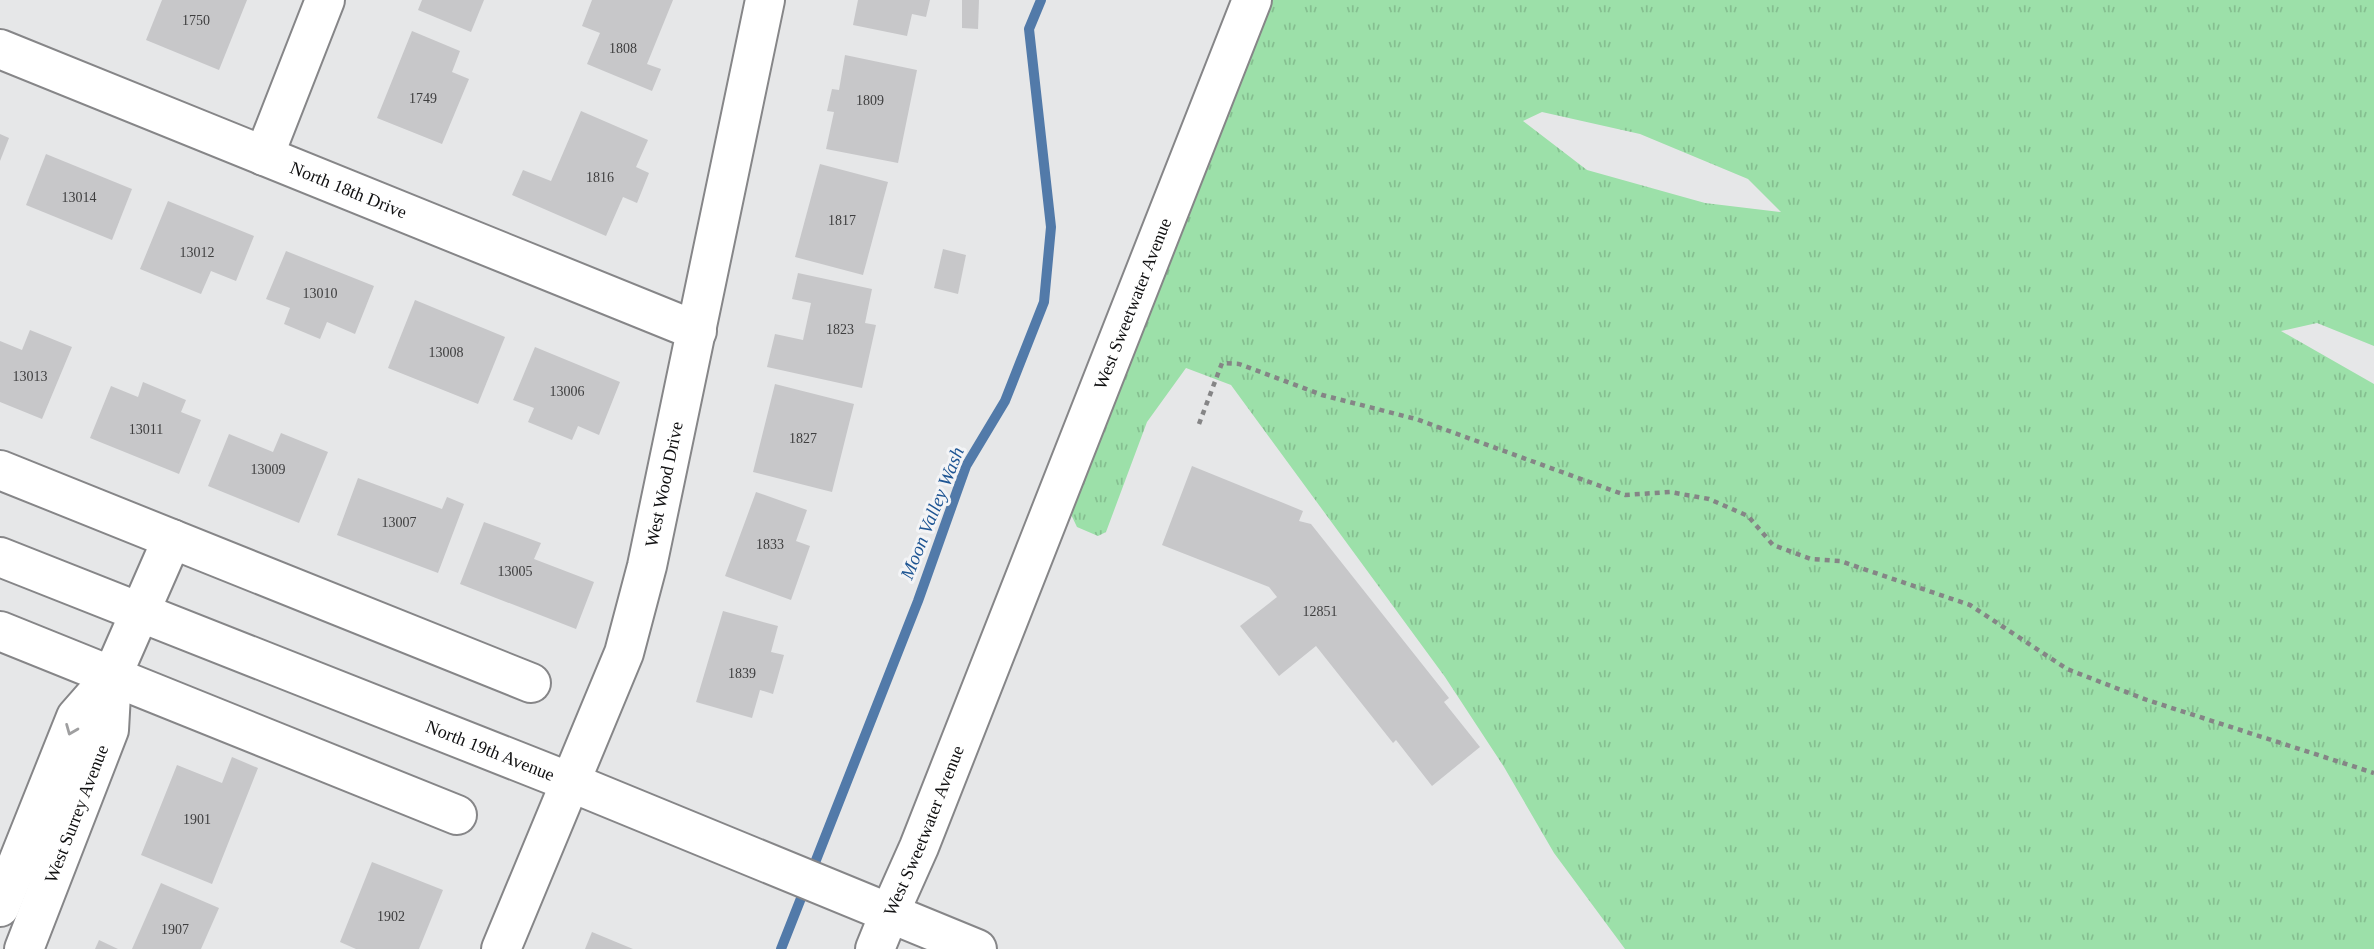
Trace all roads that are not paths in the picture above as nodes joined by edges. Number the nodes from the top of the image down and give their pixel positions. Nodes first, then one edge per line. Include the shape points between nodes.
1 (326, 0) edge
2 (765, 0) edge
3 (1229, 0) edge
4 (1252, 0) edge
5 (0, 49) edge
6 (264, 156) junction
7 (697, 331) junction
8 (0, 470) edge
9 (172, 539) junction
10 (0, 557) edge
11 (139, 614) junction
12 (0, 631) edge
13 (112, 676) junction
14 (531, 683) dead end
15 (570, 782) junction
16 (457, 815) dead end
17 (0, 907) edge
18 (890, 912) junction
19 (23, 949) edge
20 (501, 949) edge
21 (875, 949) edge
22 (977, 949) edge

1 - 6 street
2 - 7 street, West Wood Drive
3 - 18 street, West Sweetwater Avenue via 897,839
4 - 18 street, West Sweetwater Avenue
5 - 6 street, North 18th Drive
6 - 7 street, North 18th Drive
7 - 15 street, West Wood Drive via 624,653
8 - 9 street
9 - 11 street, West Surrey Avenue
9 - 14 street
10 - 11 street, North 19th Avenue
11 - 13 street, West Surrey Avenue
11 - 15 street, North 19th Avenue
12 - 13 street
13 - 16 street
13 -> 17 street, West Surrey Avenue via 76,717
13 - 19 street, West Surrey Avenue via 109,730
15 - 18 street, North 19th Avenue
15 - 20 street, West Wood Drive
18 - 21 street
18 - 22 street, North 19th Avenue

